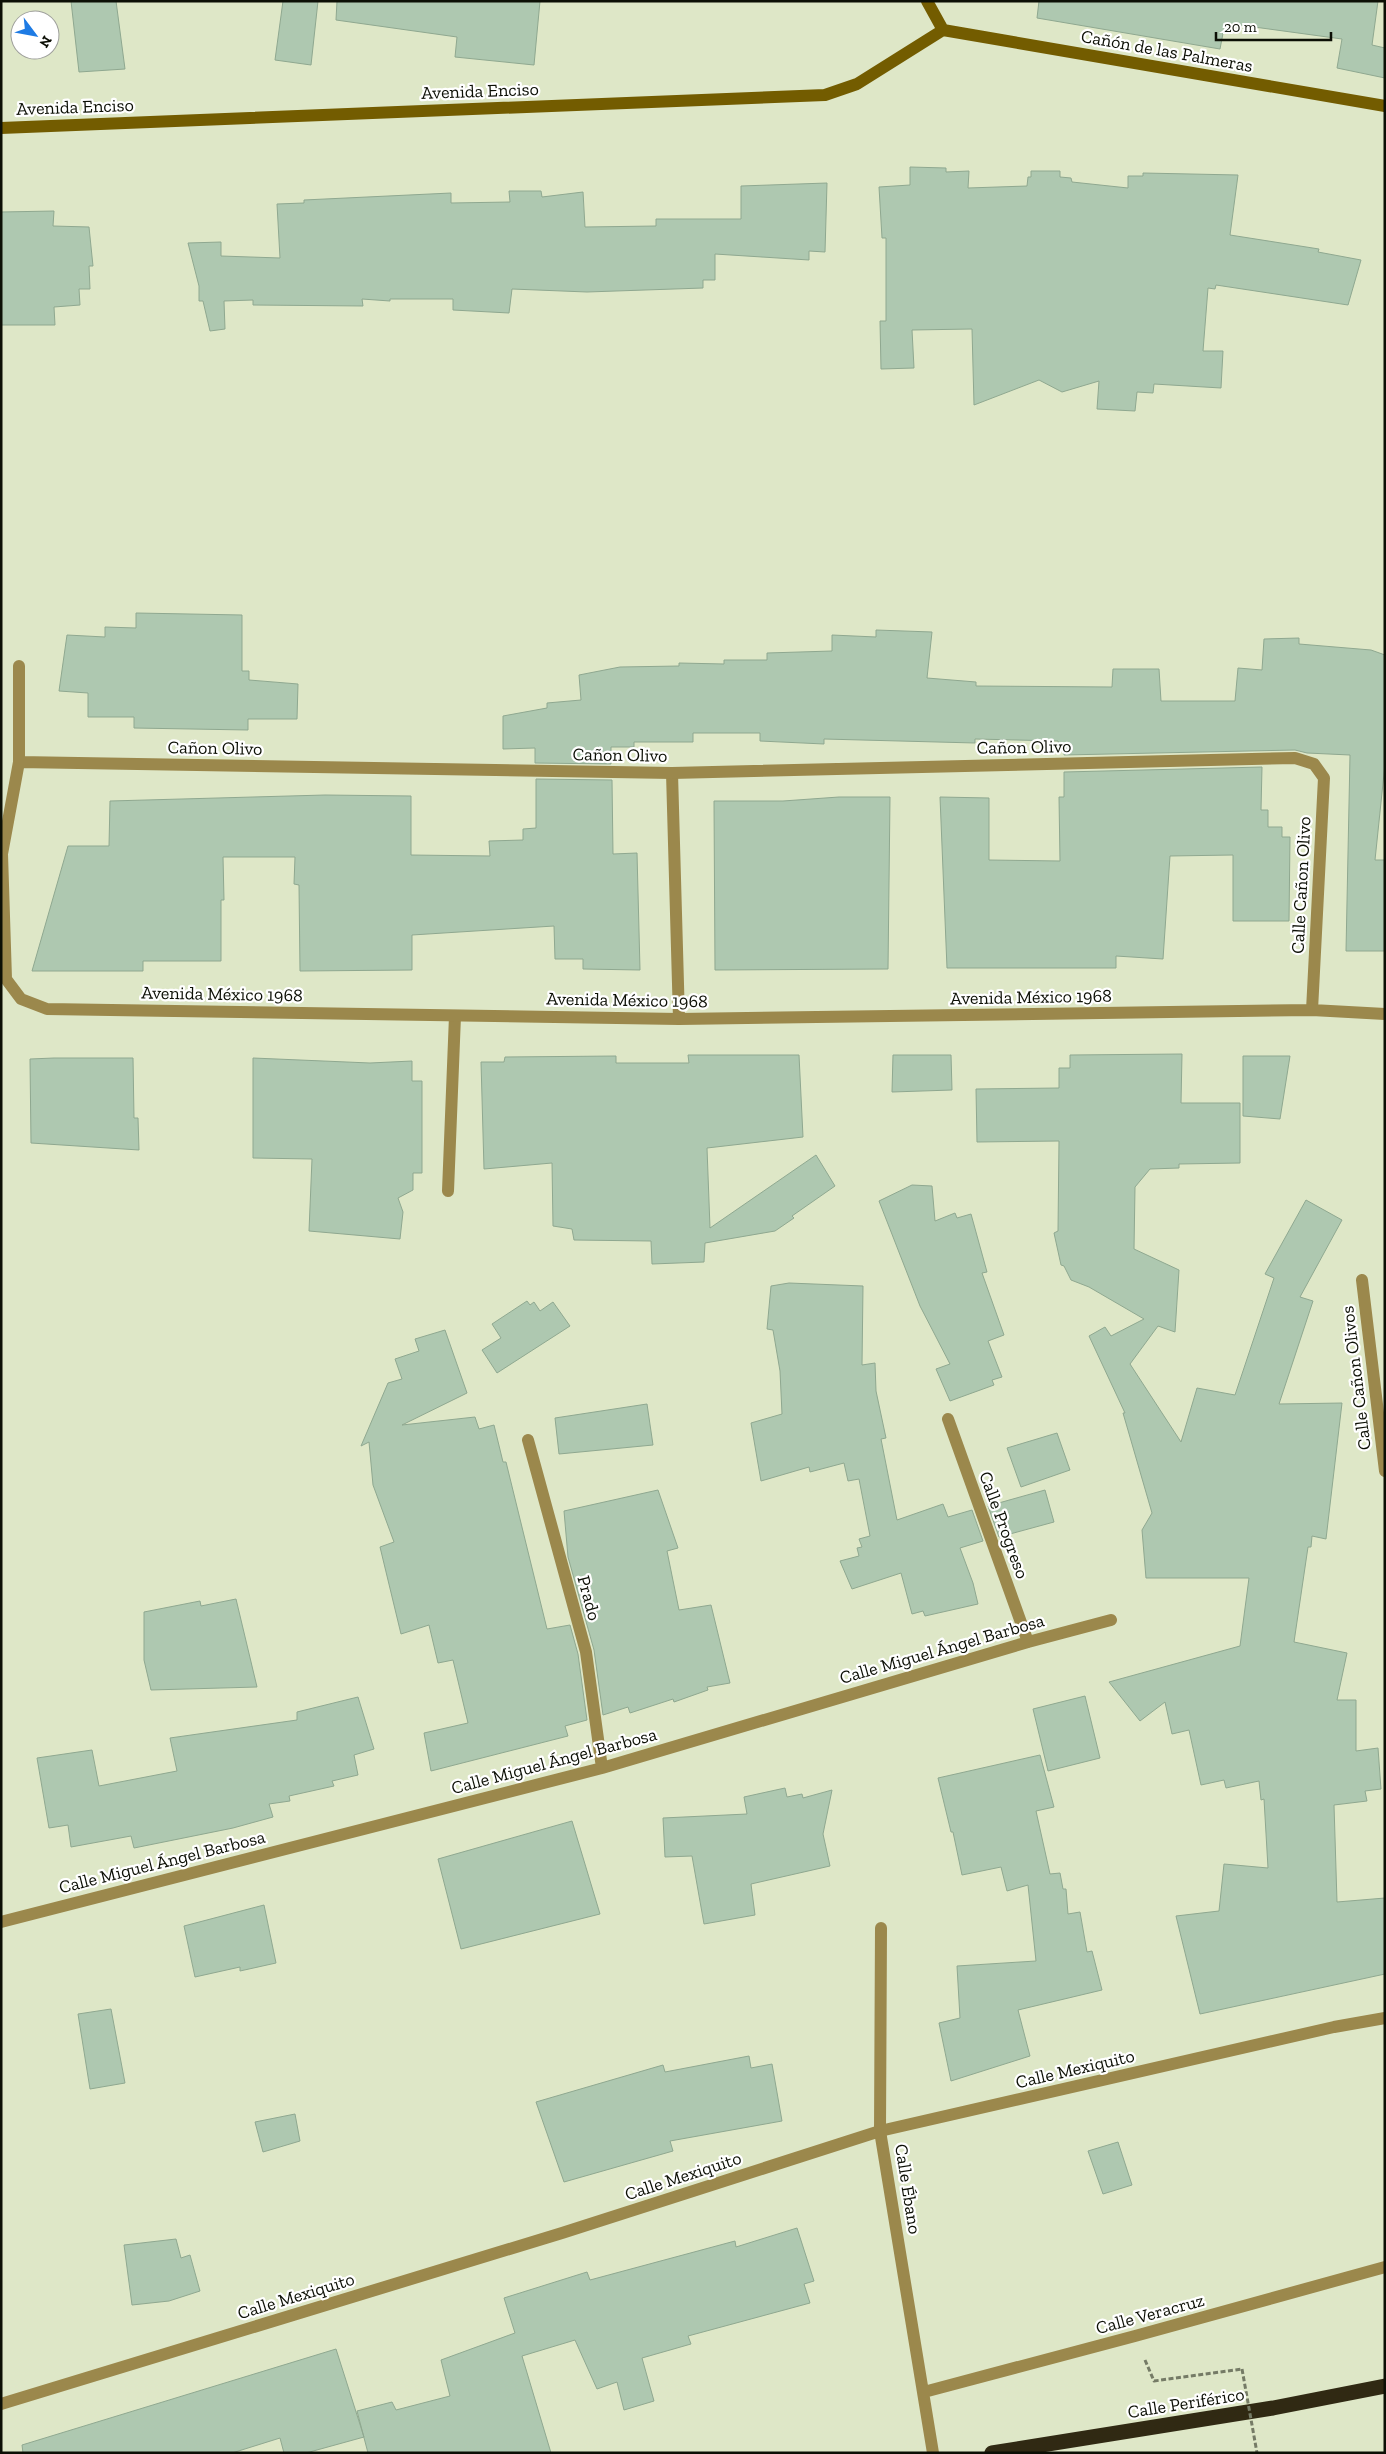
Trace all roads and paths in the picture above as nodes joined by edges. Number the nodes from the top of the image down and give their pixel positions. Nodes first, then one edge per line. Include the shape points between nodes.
1 (927, 1) edge
2 (942, 30) junction
3 (1385, 106) edge
4 (1, 128) edge
5 (18, 666) dead end
6 (19, 762) junction
7 (1314, 764) joint
8 (672, 773) junction
9 (2, 854) edge
10 (1312, 1010) junction
11 (1385, 1014) edge
12 (455, 1016) junction
13 (679, 1019) junction
14 (448, 1191) dead end
15 (1362, 1280) dead end
16 (948, 1420) dead end
17 (528, 1440) dead end
18 (1385, 1470) edge
19 (1111, 1620) dead end
20 (1028, 1642) junction
21 (602, 1768) junction
22 (1, 1922) edge
23 (881, 1928) dead end
24 (1385, 2018) edge
25 (880, 2131) junction
26 (1385, 2267) edge
27 (1154, 2381) dead end
28 (1385, 2386) edge
29 (924, 2392) junction
30 (1, 2404) edge
31 (933, 2453) edge
32 (992, 2453) edge
33 (1257, 2453) edge

1 - 2 main road
2 - 3 main road, Cañón de las Palmeras
2 - 4 main road, Avenida Enciso via 857,84 825,95
5 - 6 street
6 - 8 street, Cañon Olivo
6 - 9 street
7 - 8 street, Cañon Olivo via 1295,758
7 - 10 street, Calle Cañon Olivo via 1324,778
8 - 13 street
9 - 12 street, Avenida México 1968 via 6,979 21,999 48,1009
10 - 11 street, Avenida México 1968
10 - 13 street, Avenida México 1968
12 - 13 street, Avenida México 1968
12 - 14 street
15 - 18 street, Calle Cañon Olivos
16 - 20 street, Calle Progreso
17 - 21 street, Prado via 586,1652
19 - 20 street, Calle Miguel Ángel Barbosa
20 - 21 street, Calle Miguel Ángel Barbosa
21 - 22 street, Calle Miguel Ángel Barbosa
23 - 25 street, Calle Ébano
24 - 25 street, Calle Mexiquito
25 - 29 street, Calle Ébano
25 - 30 street, Calle Mexiquito via 562,2233
26 - 29 street, Calle Veracruz
27 - 33 path, bridge via 1242,2369
28 - 32 highway, Calle Periférico via 1273,2408
29 - 31 street, Calle Ébano

